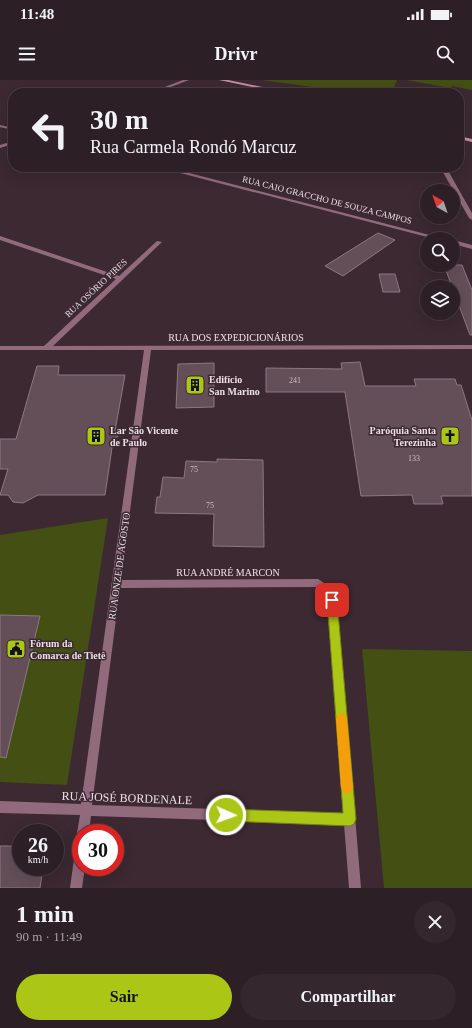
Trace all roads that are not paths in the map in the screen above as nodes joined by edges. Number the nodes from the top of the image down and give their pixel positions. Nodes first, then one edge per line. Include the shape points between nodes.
1 (187, 80) edge
2 (221, 80) edge
3 (165, 88) edge
4 (263, 88) edge
5 (180, 172) edge
6 (446, 172) edge
7 (472, 218) edge
8 (420, 233) edge
9 (0, 238) edge
10 (159, 242) dead end
11 (460, 243) edge
12 (472, 246) edge
13 (120, 278) junction
14 (472, 347) edge
15 (0, 348) edge
16 (46, 348) junction
17 (148, 348) junction
18 (116, 584) junction
19 (0, 807) edge
20 (86, 810) junction
21 (350, 819) junction
22 (84, 824) edge
23 (78, 876) edge
24 (76, 888) edge
25 (355, 888) edge

1 - 3 street
2 - 4 main road
5 - 8 street, RUA CAIO GRACCHO DE SOUZA CAMPOS
6 - 7 street
9 - 13 street
10 - 13 street, RUA OSÓRIO PIRES
11 - 12 street
13 - 16 street, RUA OSÓRIO PIRES
14 - 17 street, RUA DOS EXPEDICIONÁRIOS
15 - 16 street, RUA DOS EXPEDICIONÁRIOS
16 - 17 street, RUA DOS EXPEDICIONÁRIOS
17 - 18 street, RUA ONZE DE AGOSTO
18 - 20 street, RUA ONZE DE AGOSTO
18 - 21 street, RUA ANDRÉ MARCON via 318,583 326,590 332,600
19 - 20 street, RUA JOSÉ BORDENALE
20 - 21 street, RUA JOSÉ BORDENALE
20 - 22 street, RUA ONZE DE AGOSTO
21 - 25 street
23 - 24 street

